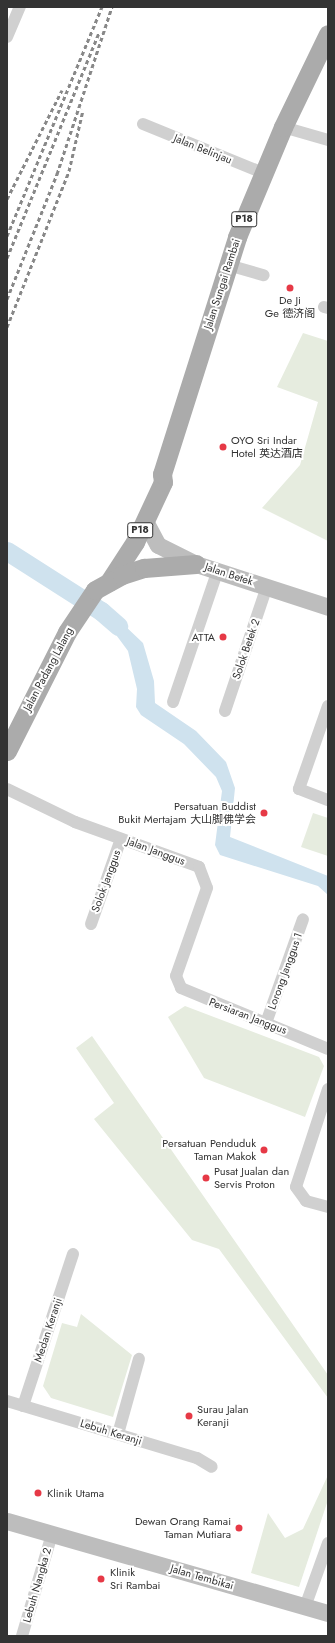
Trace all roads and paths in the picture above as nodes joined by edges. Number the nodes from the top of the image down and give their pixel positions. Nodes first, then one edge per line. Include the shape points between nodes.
1 (20, 7) edge
2 (328, 34) edge
3 (7, 38) edge
4 (143, 124) dead end
5 (283, 126) junction
6 (328, 140) edge
7 (263, 173) junction
8 (228, 265) junction
9 (264, 275) dead end
10 (162, 474) junction
11 (145, 521) junction
12 (127, 536) joint
13 (196, 564) junction
14 (218, 570) junction
15 (267, 586) junction
16 (99, 588) junction
17 (328, 607) edge
18 (173, 702) dead end
19 (328, 706) edge
20 (225, 712) dead end
21 (7, 751) edge
22 (7, 789) edge
23 (328, 800) edge
24 (122, 839) junction
25 (303, 919) dead end
26 (91, 924) dead end
27 (176, 976) joint
28 (266, 1023) junction
29 (328, 1049) edge
30 (328, 1089) edge
31 (328, 1207) edge
32 (73, 1254) dead end
33 (139, 1359) dead end
34 (7, 1401) edge
35 (23, 1406) junction
36 (118, 1434) junction
37 (212, 1467) dead end
38 (7, 1520) edge
39 (52, 1534) junction
40 (328, 1542) edge
41 (305, 1607) junction
42 (328, 1613) edge
43 (22, 1636) edge

1 - 3 street
2 - 5 main road, Jalan Sungai Rambai / P18
4 - 7 street, Jalan Belinjau
5 - 6 street
5 - 7 main road, Jalan Sungai Rambai / P18
7 - 8 main road, Jalan Sungai Rambai / P18
8 - 9 street
8 - 10 main road, Jalan Sungai Rambai / P18
10 - 11 main road, Jalan Sungai Rambai / P18 via 163,482
10 - 12 main road, Jalan Sungai Rambai / P18 via 155,478
11 - 13 street, Jalan Betek via 158,545
11 - 16 main road, Jalan Sungai Rambai / P18
12 - 16 main road, Jalan Padang Lalang / P18
13 - 14 street, Jalan Betek
13 - 16 main road via 144,568
14 - 15 street, Jalan Betek
14 - 18 street
15 - 17 street, Jalan Betek
15 - 20 street, Solok Betek 2
16 - 21 main road, Jalan Padang Lalang / P18 via 80,609
19 - 23 street via 300,789
22 - 24 street, Jalan Janggus via 76,822
24 - 26 street, Solok Janggus
24 - 27 street, Jalan Janggus via 199,867 204,873 204,900
25 - 28 street, Lorong Janggus 1
27 - 28 street, Persiaran Janggus via 186,993
28 - 29 street, Persiaran Janggus
30 - 31 street via 296,1187 306,1201
32 - 35 street, Medan Keranji
33 - 36 street
34 - 35 street, Lebuh Keranji
35 - 36 street, Lebuh Keranji
36 - 37 street, Lebuh Keranji via 197,1458
38 - 39 street, Jalan Tembikai
39 - 41 street, Jalan Tembikai
39 - 43 street, Lebuh Nangka 2
40 - 41 street
41 - 42 street, Jalan Tembikai

